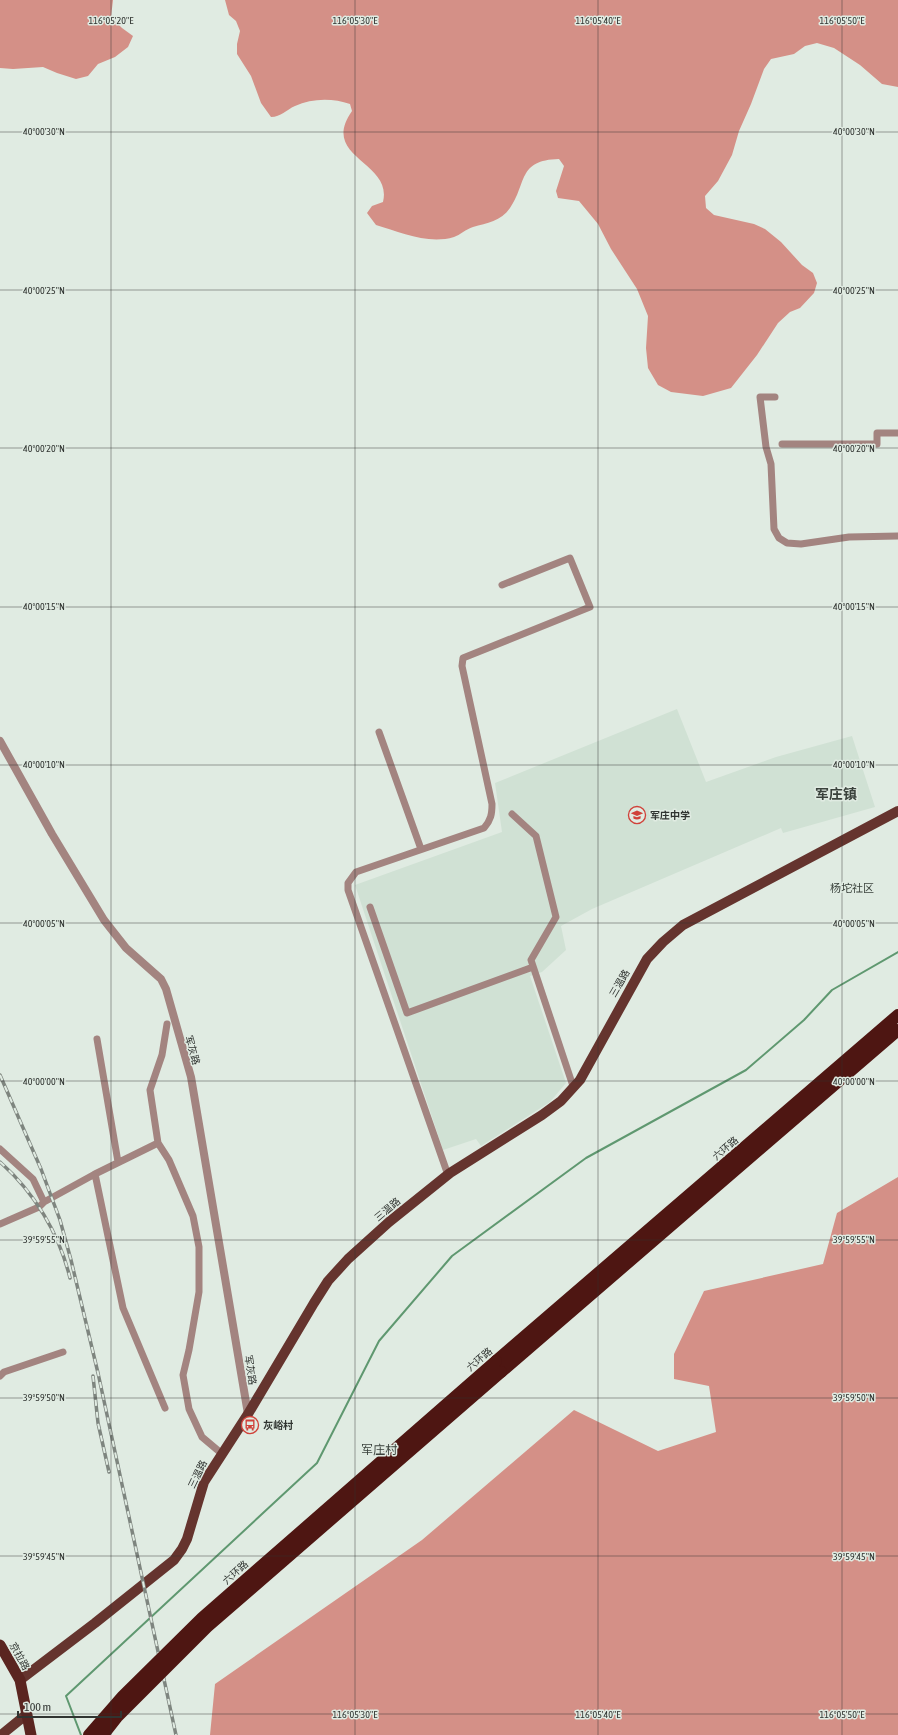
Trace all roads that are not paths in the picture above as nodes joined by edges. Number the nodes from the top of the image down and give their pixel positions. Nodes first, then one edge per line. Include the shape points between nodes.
1 (775, 397) dead end
2 (898, 433) edge
3 (782, 444) dead end
4 (898, 536) edge
5 (502, 586) dead end
6 (379, 732) dead end
7 (0, 741) edge
8 (898, 811) edge
9 (512, 814) dead end
10 (421, 850) junction
11 (370, 907) dead end
12 (533, 967) junction
13 (898, 1015) edge
14 (167, 1024) dead end
15 (898, 1030) edge
16 (97, 1039) dead end
17 (574, 1086) junction
18 (158, 1143) junction
19 (0, 1149) edge
20 (118, 1162) junction
21 (94, 1174) junction
22 (448, 1175) junction
23 (44, 1202) junction
24 (0, 1224) edge
25 (63, 1352) dead end
26 (498, 1367) junction
27 (0, 1376) edge
28 (165, 1408) dead end
29 (248, 1414) junction
30 (221, 1453) junction
31 (0, 1645) edge
32 (20, 1680) junction
33 (27, 1714) junction
34 (1, 1735) edge
35 (31, 1735) edge
36 (89, 1735) edge
37 (103, 1735) edge

1 - 4 street via 760,398 766,447 771,464 774,529 779,538 801,544 849,537
2 - 3 street via 877,433 877,444
5 - 10 street via 570,558 590,607 463,658 462,666 492,804 492,815 484,828
6 - 10 street
7 - 29 street, 军灰路 via 104,920 126,948 161,979 166,989 191,1077
8 - 17 main road, 三温路 via 682,926 663,942 647,959
9 - 12 street via 536,836 556,917 531,960
10 - 22 street via 356,872 348,883 348,890
11 - 12 street via 407,1013
12 - 17 street
13 - 26 highway, 六环路
14 - 18 street via 162,1055 150,1090
15 - 26 highway, 六环路
16 - 20 street
17 - 22 main road, 三温路 via 561,1101 542,1115
18 - 20 street
18 - 30 street via 169,1160 193,1216 199,1247 198,1292 183,1375 189,1409 202,1436
19 - 23 street via 33,1179
20 - 21 street
21 - 23 street
21 - 28 street via 123,1308
22 - 29 main road, 三温路 via 389,1222 338,1270 314,1302
23 - 24 street via 40,1207
25 - 27 street via 4,1372
26 - 36 highway, 六环路, bridge via 202,1618 123,1696
26 - 37 highway, 六环路, bridge via 207,1627
29 - 30 main road, 三温路
30 - 32 main road, 三温路 via 204,1482 186,1539 174,1560
31 - 32 highway, 京拉路
32 - 33 highway
33 - 34 main road
33 - 35 highway

